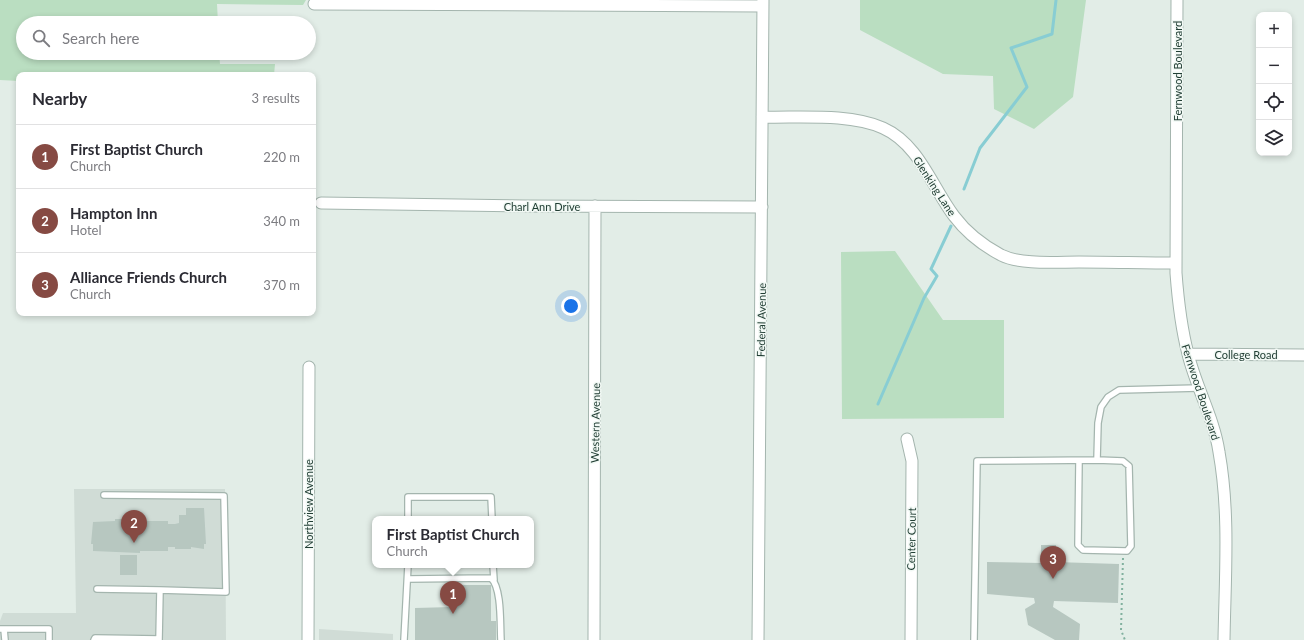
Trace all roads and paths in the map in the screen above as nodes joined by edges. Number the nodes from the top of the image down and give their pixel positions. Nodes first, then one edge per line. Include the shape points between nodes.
1 (1177, 0) edge
2 (763, 3) edge
3 (314, 4) dead end
4 (762, 117) junction
5 (321, 203) dead end
6 (595, 206) junction
7 (762, 207) junction
8 (1176, 263) junction
9 (1188, 354) junction
10 (1304, 355) edge
11 (309, 368) dead end
12 (1200, 388) junction
13 (907, 439) dead end
14 (1097, 460) junction
15 (1080, 461) junction
16 (104, 495) dead end
17 (408, 516) edge
18 (492, 516) edge
19 (1123, 551) junction
20 (408, 568) edge
21 (493, 568) edge
22 (408, 579) junction
23 (493, 579) junction
24 (97, 588) dead end
25 (160, 590) junction
26 (2, 629) edge
27 (130, 639) edge
28 (5, 640) edge
29 (49, 640) edge
30 (94, 640) edge
31 (159, 640) edge
32 (308, 640) edge
33 (404, 640) edge
34 (501, 640) edge
35 (594, 640) edge
36 (758, 640) edge
37 (911, 640) edge
38 (974, 640) edge
39 (1125, 640) edge
40 (1224, 640) edge

1 - 8 street, Fernwood Boulevard
2 - 3 street
2 - 4 street, Federal Avenue
4 - 7 street, Federal Avenue
4 - 8 street, Glenking Lane via 841,119 883,128 911,150 951,211 969,232 1008,258 1054,262
5 - 6 street, Charl Ann Drive
6 - 7 street, Charl Ann Drive
6 - 35 street, Western Avenue
7 - 36 street, Federal Avenue
8 - 9 street, Fernwood Boulevard via 1180,317
9 - 10 street, College Road
9 - 12 street, Fernwood Boulevard
11 - 32 street, Northview Avenue
12 - 14 lane via 1139,388 1120,390 1108,397 1101,407 1098,423
12 - 40 street, Fernwood Boulevard via 1216,437 1222,473 1225,518
13 - 37 street, Center Court via 912,461
14 - 15 lane
14 - 19 lane via 1123,461 1130,466 1131,546 1127,552
15 - 19 lane via 1078,545 1083,550
15 - 38 lane via 977,462
16 - 25 lane via 224,496 226,592
17 - 18 lane via 408,497 491,497
19 - 39 path via 1122,630
20 - 22 lane
21 - 23 lane
22 - 23 lane
22 - 33 lane via 404,606
23 - 34 lane via 496,582 499,603
24 - 25 lane
25 - 31 lane
26 - 28 lane
26 - 29 lane via 49,629
27 - 30 lane
27 - 31 lane

